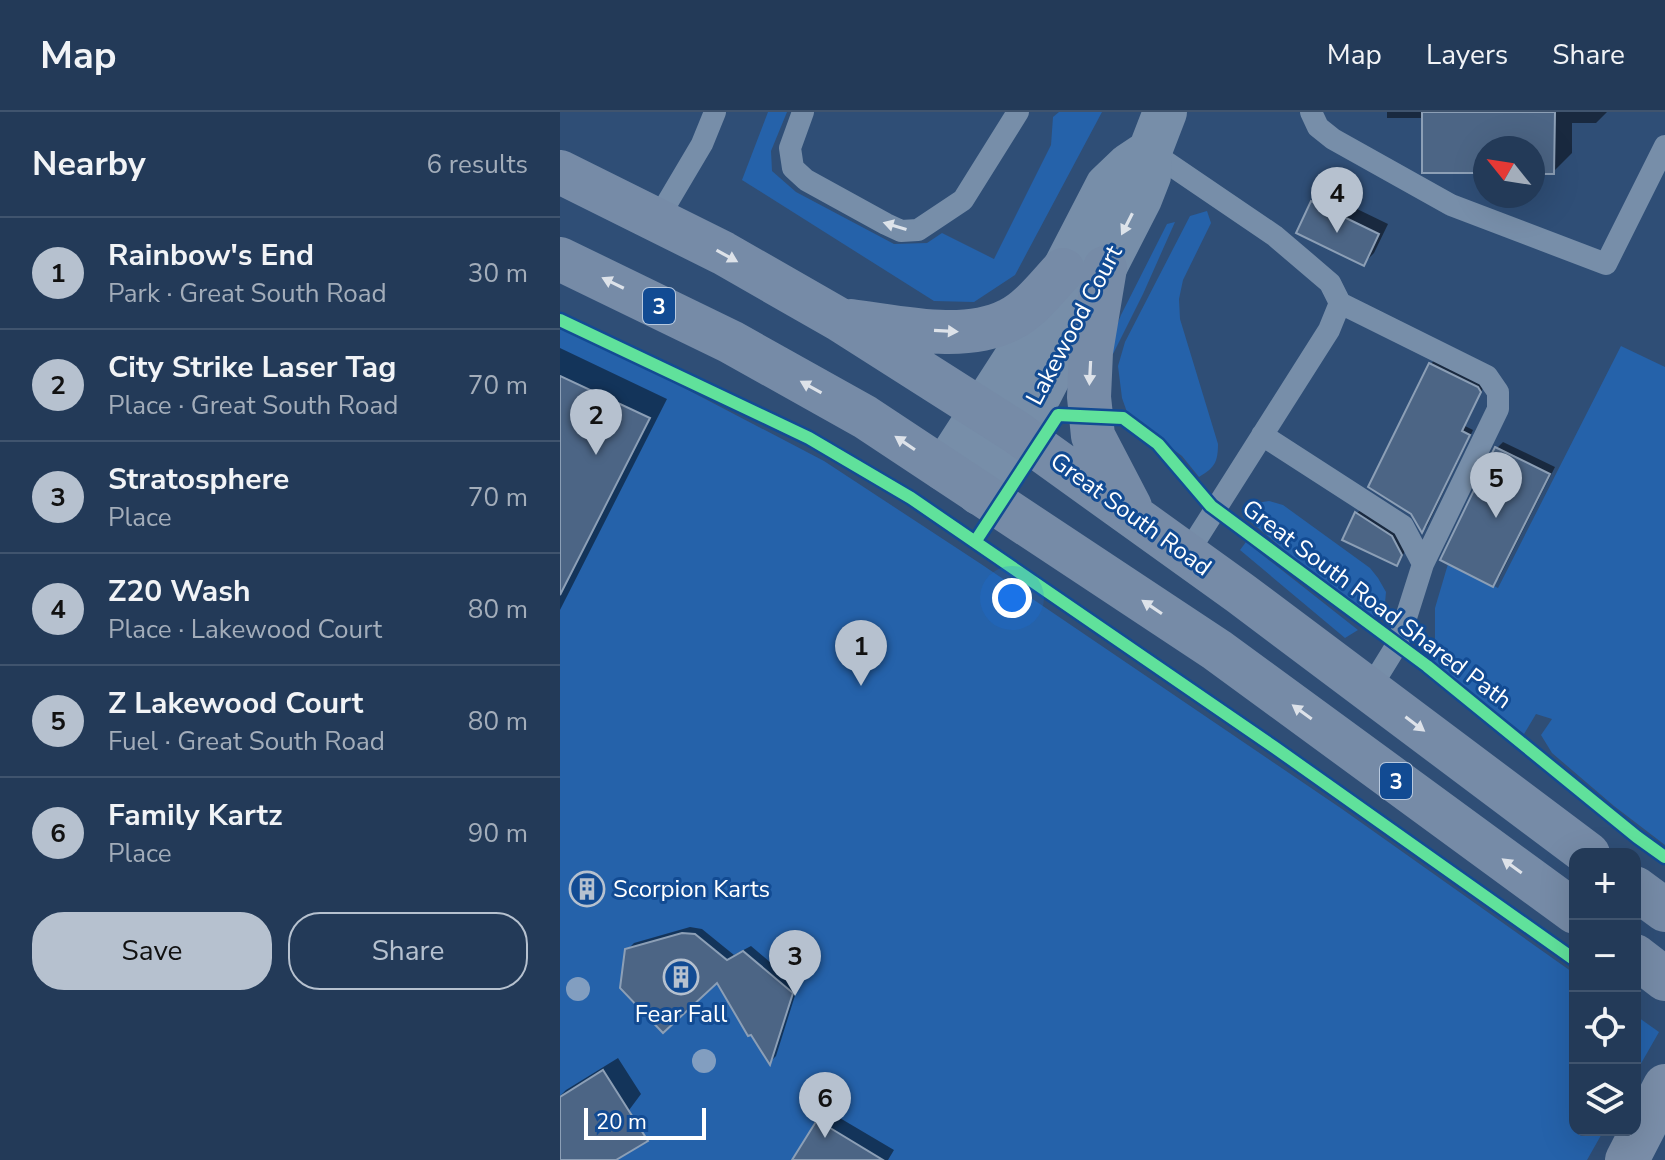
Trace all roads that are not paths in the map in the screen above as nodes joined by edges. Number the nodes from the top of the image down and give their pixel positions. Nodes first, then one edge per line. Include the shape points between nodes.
1 (715, 112) edge
2 (803, 112) edge
3 (1018, 112) edge
4 (1311, 112) edge
5 (1157, 131) edge
6 (1665, 146) edge
7 (560, 172) edge
8 (657, 220) junction
9 (560, 259) edge
10 (1084, 269) junction
11 (1340, 303) junction
12 (840, 320) junction
13 (999, 421) junction
14 (1262, 435) junction
15 (962, 481) junction
16 (1134, 516) junction
17 (1187, 554) junction
18 (1423, 564) junction
19 (1369, 690) junction
20 (1580, 848) edge
21 (1641, 892) edge
22 (1569, 908) edge
23 (1665, 910) edge
24 (1641, 961) edge
25 (1665, 979) edge
26 (1665, 1086) edge
27 (1627, 1160) edge

1 - 8 lane
3 -> 2 lane via 963,200 918,230 901,231 793,168 790,148
4 - 6 lane via 1318,127 1333,139 1451,205 1606,264
5 - 10 street, Lakewood Court via 1107,186
5 - 11 lane via 1330,283
7 - 8 main road, Great South Road / 3
8 -> 12 main road, Great South Road / 3
15 -> 9 main road, 3 via 865,417 731,342
12 -> 10 main road via 948,332 985,329 1011,319
10 - 13 street, Lakewood Court via 1028,339
10 -> 16 main road via 1093,436
11 - 14 lane via 1329,330
11 - 18 lane via 1487,376 1498,392 1498,409
12 - 13 main road, Great South Road / 3
13 - 15 street, Lakewood Court
13 - 16 main road, Great South Road / 3
14 - 17 lane
14 - 18 lane via 1403,526
22 -> 15 main road, 3 via 1217,650
16 - 17 main road, Great South Road / 3
17 - 19 main road, Great South Road / 3
18 - 19 lane via 1398,643
19 -> 20 main road, Great South Road / 3
21 - 23 main road
24 - 25 main road
26 - 27 highway

